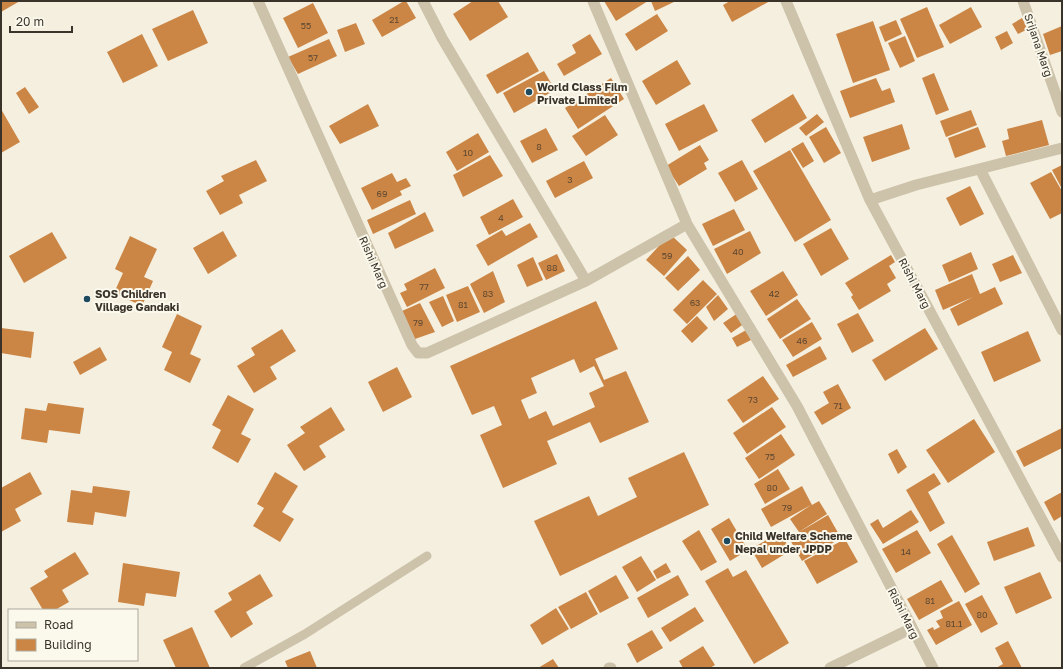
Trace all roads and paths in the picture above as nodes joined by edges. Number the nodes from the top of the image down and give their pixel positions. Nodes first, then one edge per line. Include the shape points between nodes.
1 (258, 1) edge
2 (423, 1) edge
3 (593, 1) edge
4 (786, 1) edge
5 (1023, 1) edge
6 (1062, 112) edge
7 (1062, 148) edge
8 (980, 169) junction
9 (870, 200) junction
10 (687, 224) junction
11 (586, 281) junction
12 (1061, 325) edge
13 (427, 556) dead end
14 (1062, 557) edge
15 (912, 628) junction
16 (244, 668) edge
17 (830, 668) edge
18 (933, 668) edge

1 - 11 street, Rishi Marg via 412,346 418,354 427,353
2 - 11 street via 442,38
3 - 10 street, Rishi Marg
4 - 9 street, Rishi Marg
5 - 6 street, Srijana Marg
7 - 8 street
8 - 9 street
8 - 12 street
9 - 14 street, Rishi Marg
10 - 11 street, Rishi Marg
10 - 15 street, Rishi Marg via 797,406
13 - 16 lane via 305,634
15 - 17 street
15 - 18 street, Rishi Marg

